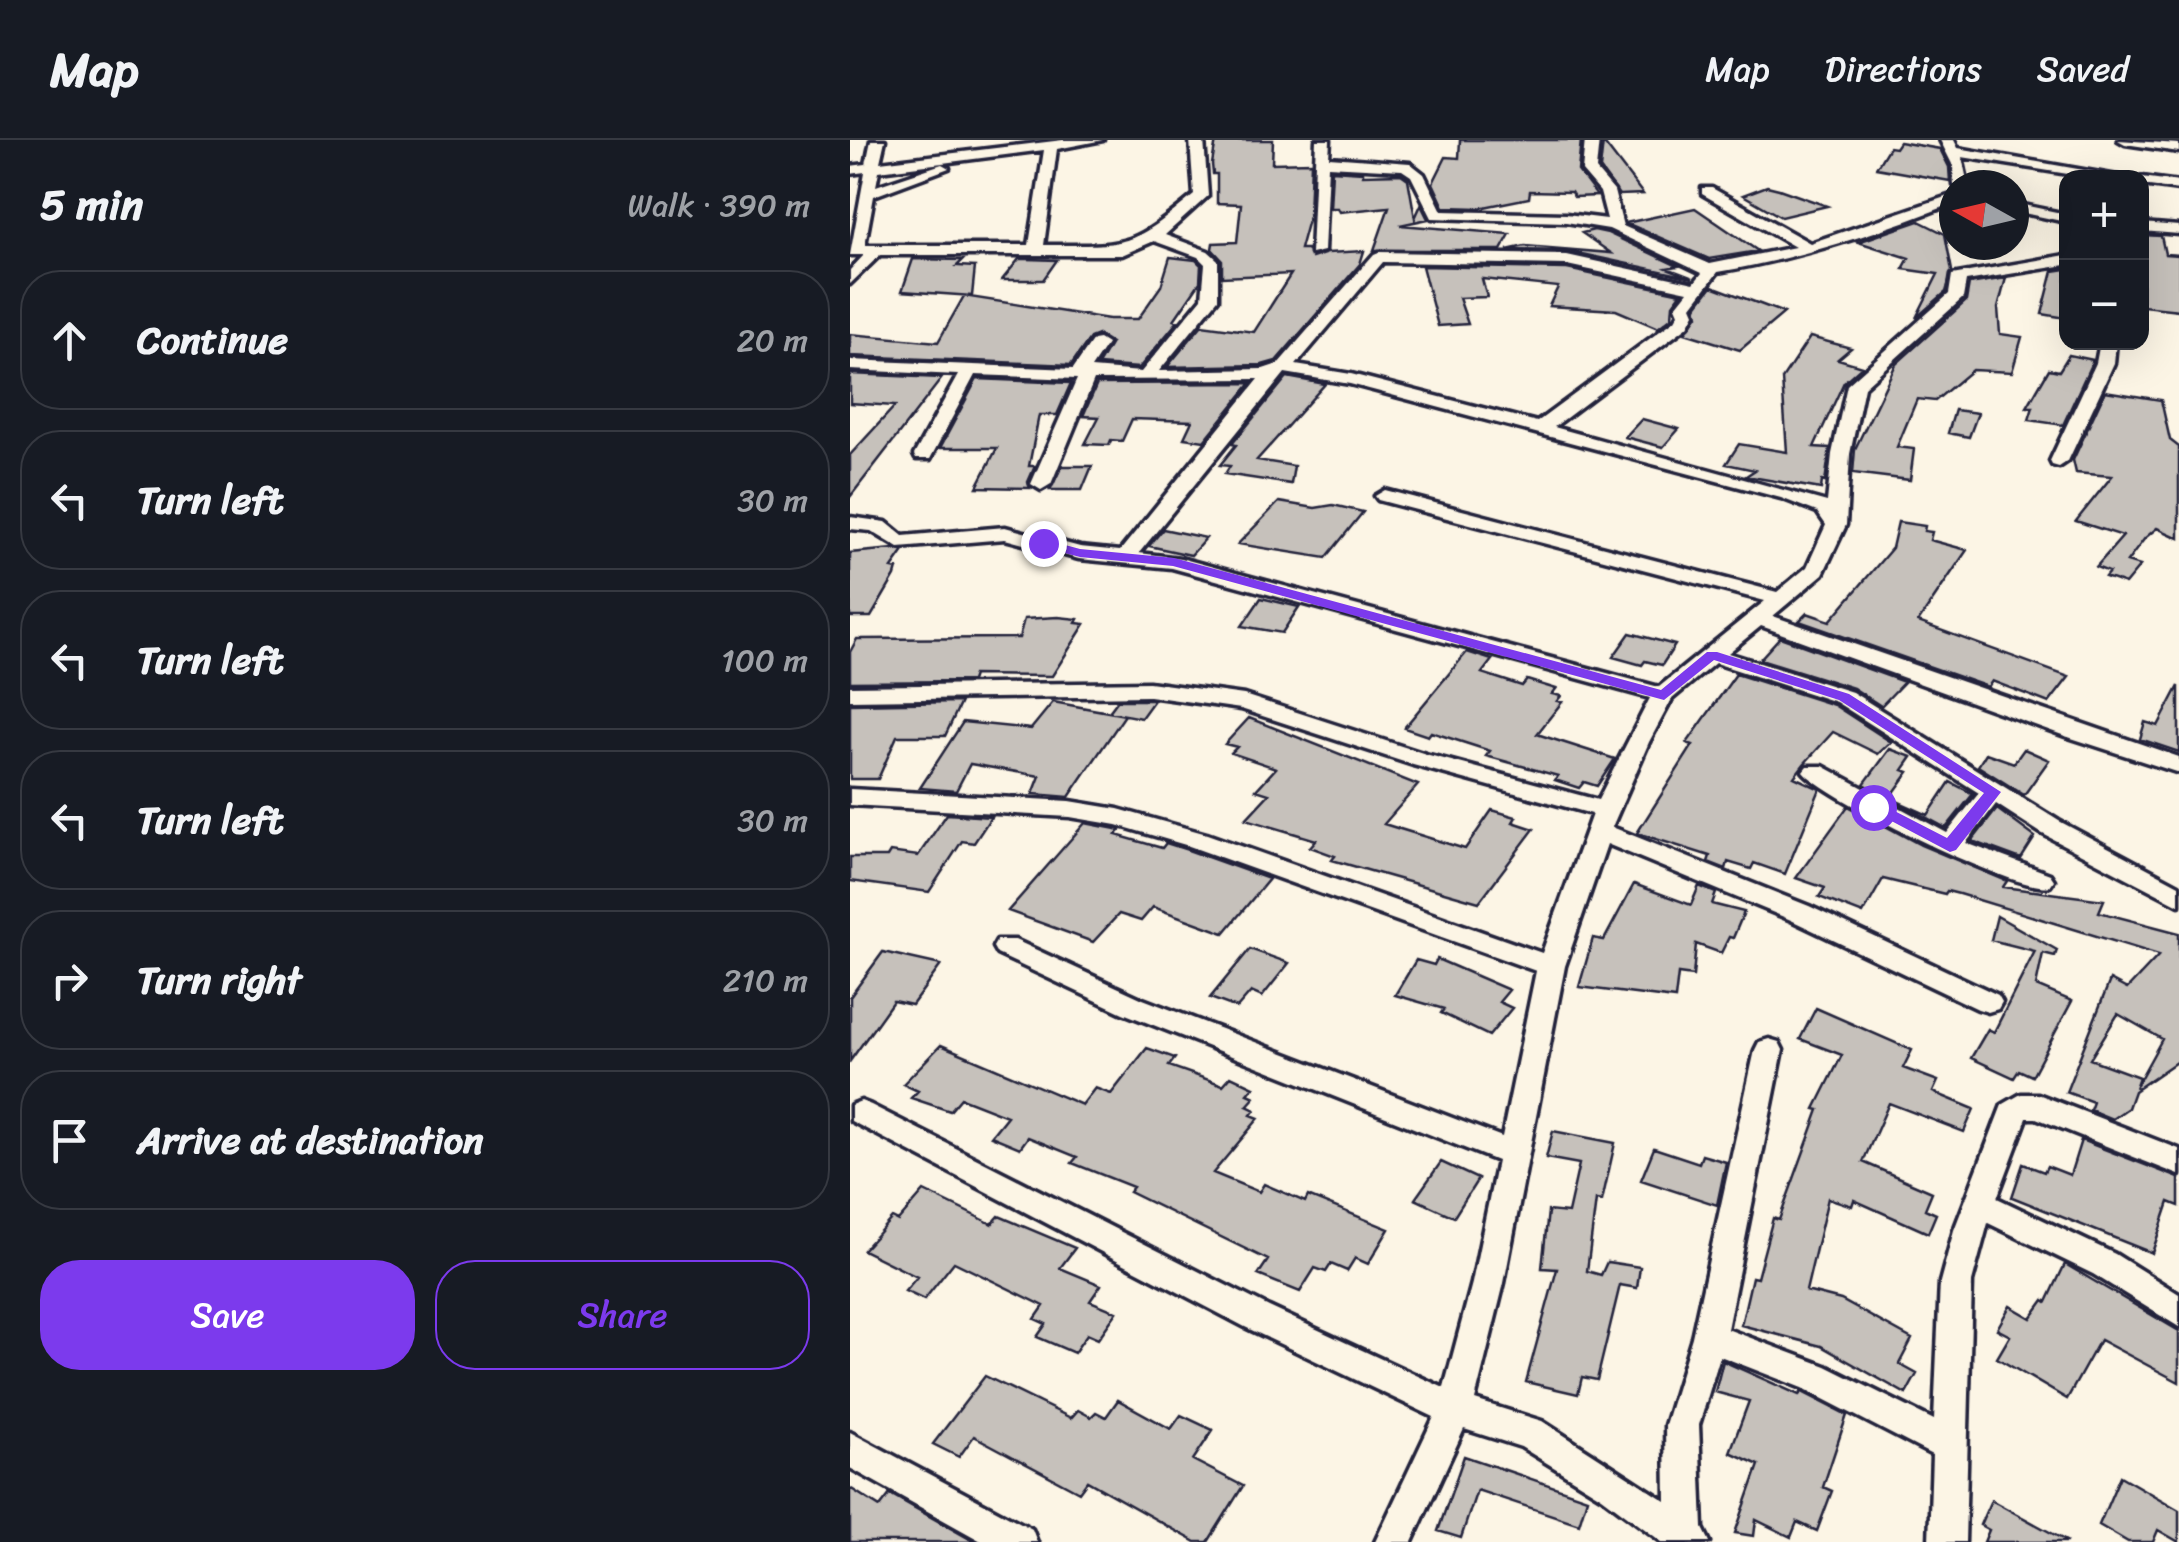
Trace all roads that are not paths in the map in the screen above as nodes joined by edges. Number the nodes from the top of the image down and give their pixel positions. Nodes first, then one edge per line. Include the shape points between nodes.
1 (878, 140) edge
2 (1096, 140) edge
3 (1197, 140) edge
4 (1323, 140) edge
5 (1592, 140) edge
6 (2126, 140) edge
7 (1950, 145) edge
8 (1052, 146) junction
9 (2179, 148) edge
10 (984, 153) junction
11 (1322, 161) junction
12 (870, 165) junction
13 (850, 170) edge
14 (1960, 170) edge
15 (2080, 170) edge
16 (2149, 181) edge
17 (2179, 186) edge
18 (1706, 190) dead end
19 (865, 194) junction
20 (1939, 204) edge
21 (2029, 210) edge
22 (2059, 217) edge
23 (1614, 224) junction
24 (2149, 228) edge
25 (2179, 230) edge
26 (1154, 236) junction
27 (1810, 249) junction
28 (853, 250) edge
29 (876, 250) junction
30 (1036, 250) junction
31 (1316, 251) dead end
32 (2059, 261) edge
33 (1710, 269) junction
34 (850, 279) edge
35 (1695, 288) junction
36 (1099, 344) dead end
37 (2106, 350) edge
38 (850, 365) edge
39 (1280, 369) junction
40 (968, 372) junction
41 (1084, 373) junction
42 (1146, 377) junction
43 (1540, 428) junction
44 (923, 454) dead end
45 (2059, 461) dead end
46 (1041, 484) dead end
47 (1385, 496) dead end
48 (1834, 517) junction
49 (850, 523) edge
50 (1126, 556) junction
51 (1784, 600) junction
52 (1759, 618) junction
53 (1712, 655) junction
54 (850, 694) edge
55 (1664, 695) junction
56 (2179, 765) edge
57 (1815, 771) dead end
58 (1993, 792) junction
59 (850, 797) edge
60 (1602, 820) junction
61 (1950, 846) junction
62 (2041, 880) dead end
63 (2179, 896) edge
64 (1006, 947) dead end
65 (1552, 966) junction
66 (1988, 1002) dead end
67 (1769, 1050) dead end
68 (862, 1114) dead end
69 (1512, 1154) junction
70 (2179, 1162) edge
71 (1978, 1204) junction
72 (2179, 1312) edge
73 (1710, 1337) junction
74 (1455, 1410) junction
75 (1951, 1446) junction
76 (850, 1448) edge
77 (1689, 1539) edge
78 (1020, 1542) edge
79 (1393, 1542) edge
80 (1947, 1542) edge

1 - 12 street
2 - 8 street
3 - 26 street via 1202,196
4 - 11 street
5 - 23 street via 1588,171 1606,190
6 - 9 street
7 - 14 street
7 - 15 street
8 - 10 street
8 - 30 street
10 - 12 street
10 - 19 street
11 - 23 street via 1406,166 1437,214
11 - 31 street
12 - 13 street
12 - 19 street
16 - 17 street
18 - 27 street
19 - 28 street
20 - 27 street
21 - 22 street
23 - 33 street
24 - 25 street
26 - 30 street via 1122,250
26 - 42 street via 1213,263 1213,290
27 - 33 street
28 - 29 street
29 - 30 street
29 - 34 street
32 - 48 street via 1958,278 1956,295 1856,384
33 - 35 street
35 - 39 street via 1567,260 1379,257
35 - 43 street via 1682,322
36 - 41 street
37 - 45 street
38 - 40 street
39 - 42 street
39 - 43 street via 1352,379
39 - 50 street
40 - 41 street
40 - 44 street
41 - 42 street
41 - 46 street
43 - 48 street via 1788,494
47 - 51 street
48 - 51 street via 1816,570
49 - 50 street via 878,526 899,542 1005,533 1080,553
50 - 55 street via 1174,562
51 - 52 street
52 - 53 street
52 - 56 street via 1975,700
53 - 55 street
53 - 58 street via 1844,697
54 - 60 street via 1150,689 1244,702
55 - 60 street
57 - 61 street
58 - 61 street
58 - 63 street
59 - 65 street via 1118,817
60 - 65 street
60 - 66 street
61 - 62 street
64 - 69 street via 1134,1006
65 - 69 street
67 - 73 street
68 - 74 street via 1257,1318
69 - 74 street
70 - 71 street via 2038,1106 2022,1106 2012,1113
71 - 72 street via 2104,1264
71 - 75 street via 1956,1282
73 - 75 street via 1814,1377
73 - 77 street via 1682,1425
74 - 77 street via 1530,1433
74 - 79 street
75 - 80 street
76 - 78 street

